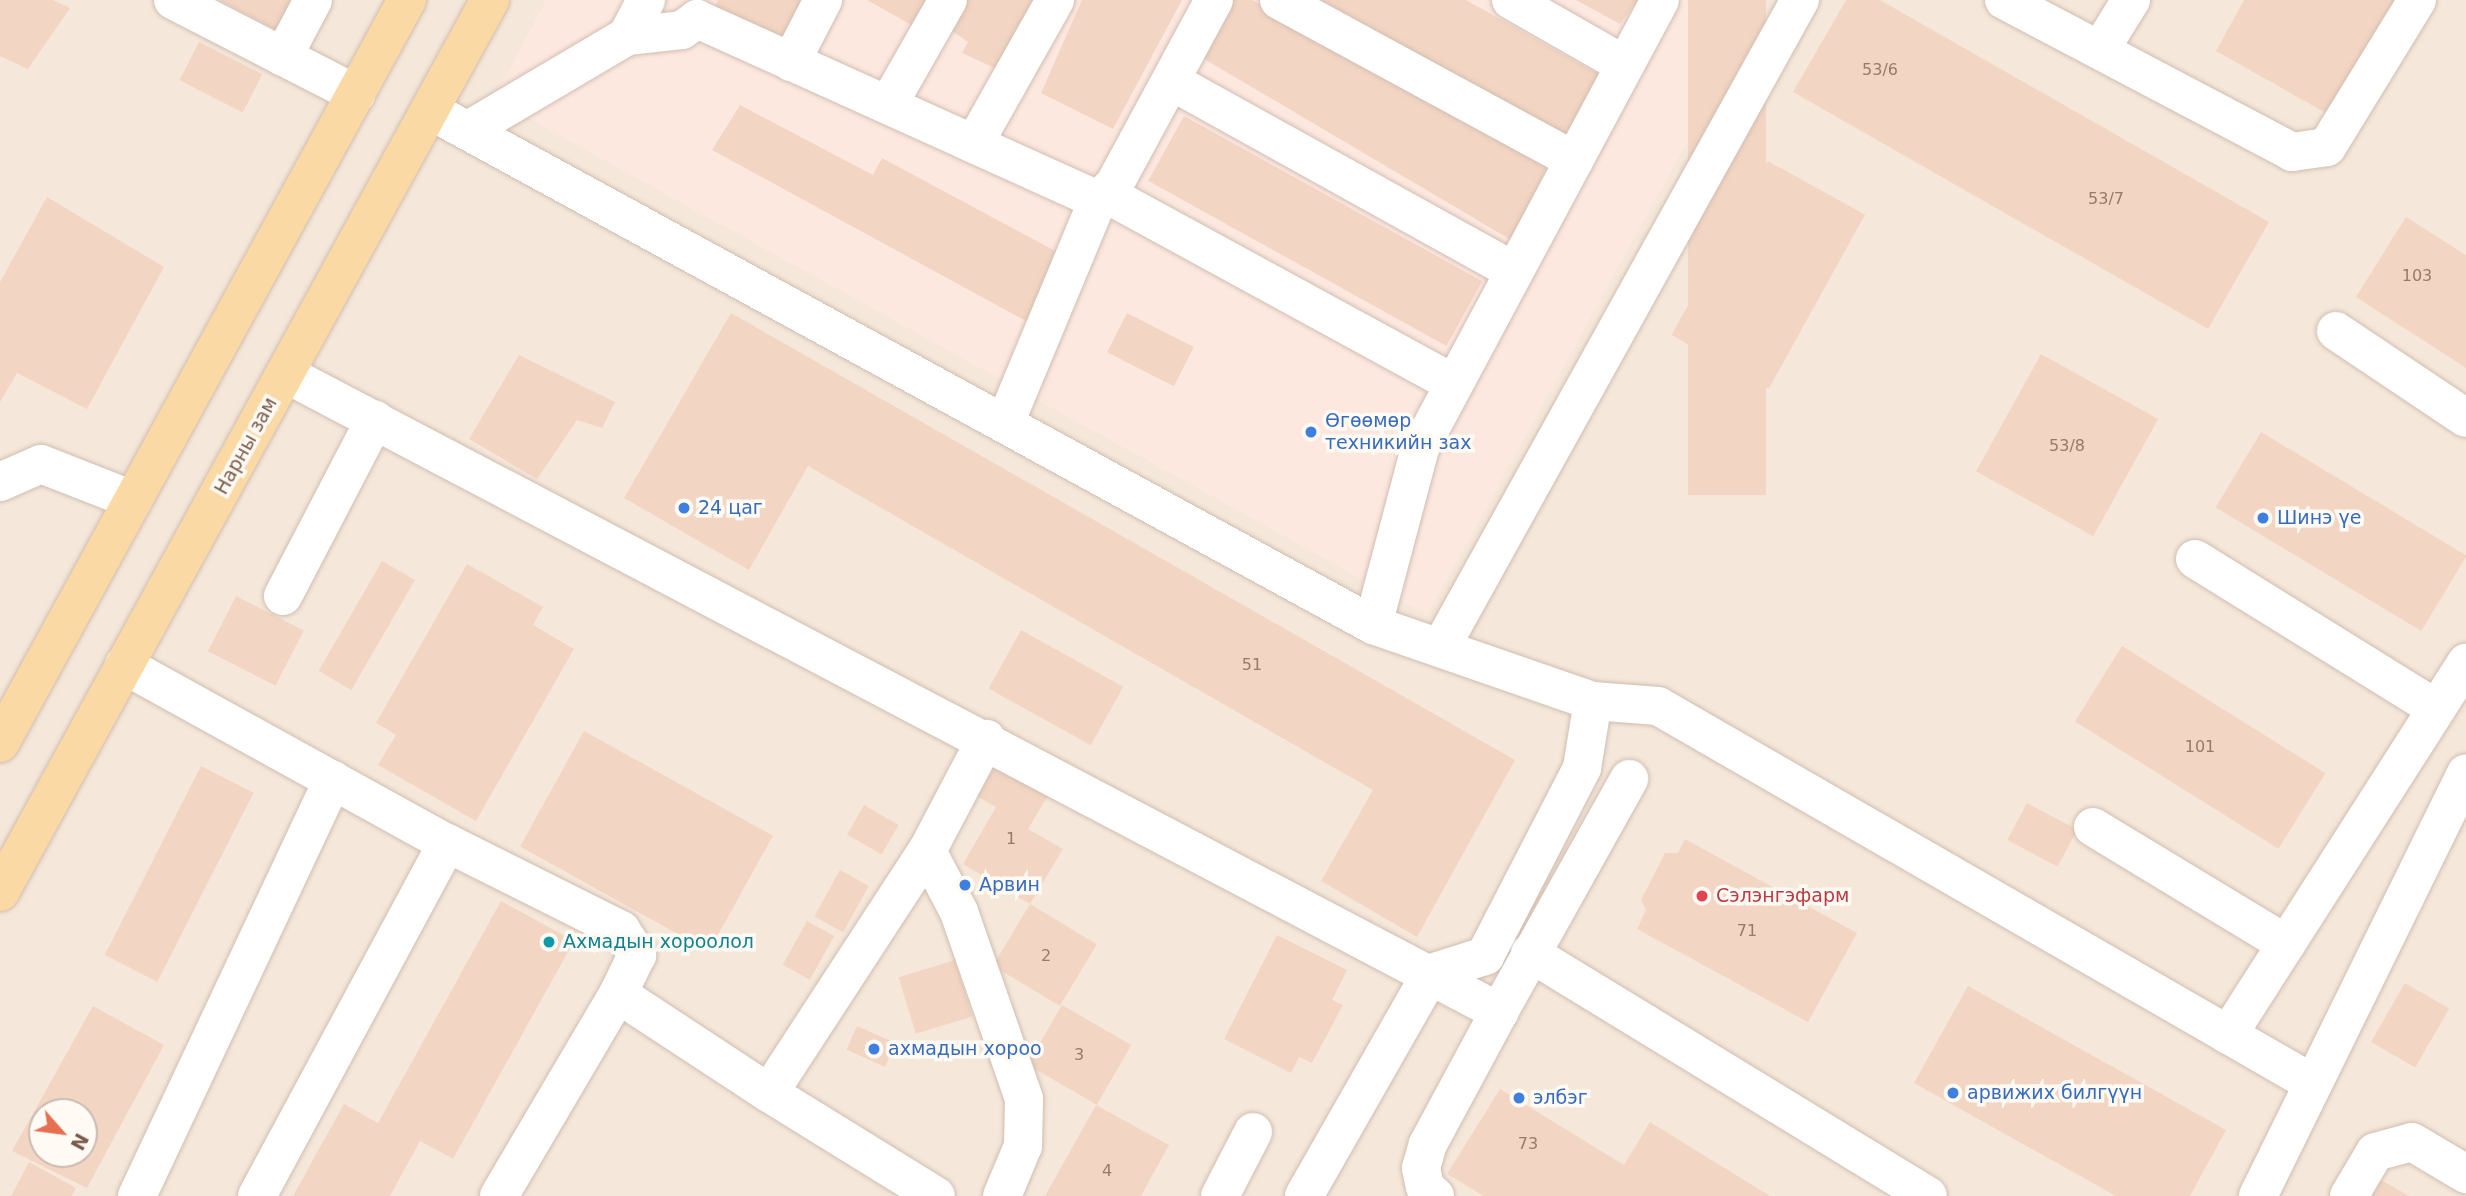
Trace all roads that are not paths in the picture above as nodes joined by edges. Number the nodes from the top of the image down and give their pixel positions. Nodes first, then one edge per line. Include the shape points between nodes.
1 (173, 0) edge
2 (313, 0) edge
3 (407, 0) edge
4 (490, 0) edge
5 (646, 0) edge
6 (823, 0) edge
7 (947, 0) edge
8 (1055, 0) edge
9 (1214, 0) edge
10 (1279, 0) edge
11 (1511, 0) edge
12 (1660, 0) edge
13 (1800, 0) edge
14 (2004, 0) edge
15 (2131, 0) edge
16 (2417, 0) edge
17 (698, 10) edge
18 (627, 36) junction
19 (2100, 50) junction
20 (284, 57) junction
21 (791, 62) junction
22 (1625, 65) junction
23 (1171, 81) junction
24 (356, 94) junction
25 (888, 105) junction
26 (431, 111) junction
27 (470, 129) junction
28 (974, 144) junction
29 (1574, 160) junction
30 (1102, 197) junction
31 (1514, 271) junction
32 (2336, 331) dead end
33 (286, 374) junction
34 (1454, 384) junction
35 (2466, 418) edge
36 (375, 419) junction
37 (1005, 423) junction
38 (0, 482) edge
39 (133, 500) junction
40 (2195, 559) dead end
41 (283, 596) dead end
42 (1373, 625) junction
43 (1441, 647) junction
44 (2466, 663) edge
45 (124, 665) junction
46 (1593, 701) junction
47 (2435, 708) junction
48 (986, 739) junction
49 (0, 743) edge
50 (2466, 773) edge
51 (1629, 779) dead end
52 (333, 780) junction
53 (2093, 827) dead end
54 (447, 843) junction
55 (927, 851) junction
56 (0, 892) edge
57 (2286, 944) junction
58 (1530, 953) junction
59 (1431, 973) junction
60 (618, 994) junction
61 (1499, 1012) junction
62 (2228, 1035) junction
63 (2312, 1083) junction
64 (769, 1093) junction
65 (1253, 1132) dead end
66 (2466, 1174) edge
67 (137, 1196) edge
68 (257, 1196) edge
69 (499, 1196) edge
70 (936, 1196) edge
71 (1002, 1196) edge
72 (1220, 1196) edge
73 (1304, 1196) edge
74 (1434, 1196) edge
75 (1928, 1196) edge
76 (2258, 1196) edge
77 (2350, 1196) edge

1 - 20 street
2 - 20 street
3 - 24 main road
4 - 26 main road, Нарны зам
5 - 18 street
6 - 21 street
7 - 25 street
8 - 28 street
9 - 23 street
10 - 29 street
11 - 22 street
12 - 22 street
13 - 43 street
14 - 19 street
15 - 19 street
16 - 19 street via 2327,147 2292,152
17 - 18 street via 682,30
17 - 21 street
18 - 27 street
20 - 24 street
21 - 25 street
22 - 29 street
23 - 30 street
23 - 31 street
24 - 39 main road
25 - 28 street
26 - 27 street
26 - 33 main road, Нарны зам
27 - 37 street
28 - 30 street
29 - 31 street
30 - 34 street
30 - 37 street
31 - 34 street
32 - 35 street
33 - 36 street
33 - 45 main road, Нарны зам
34 - 42 street via 1420,448
36 - 41 street
36 - 48 street
37 - 42 street
38 - 39 street via 41,464
39 - 49 main road
40 - 47 street
42 - 43 street
43 - 46 street
44 - 47 street
45 - 52 street
45 - 56 main road, Нарны зам
46 - 59 street via 1582,768 1485,956
46 - 62 street via 1658,706
47 - 57 street
48 - 55 street
48 - 59 street
50 - 63 street
51 - 58 street
52 - 54 street
52 - 67 street
53 - 57 street
54 - 60 street via 621,930 637,955
54 - 68 street
55 - 64 street
55 - 71 street via 959,912 1024,1099 1023,1146
57 - 62 street
58 - 61 street
58 - 75 street
59 - 61 street
59 - 73 street
60 - 64 street
60 - 69 street
61 - 74 street via 1428,1144 1421,1168 1425,1188
62 - 63 street
63 - 76 street
64 - 70 street
65 - 72 street
66 - 77 street via 2412,1142 2375,1152

